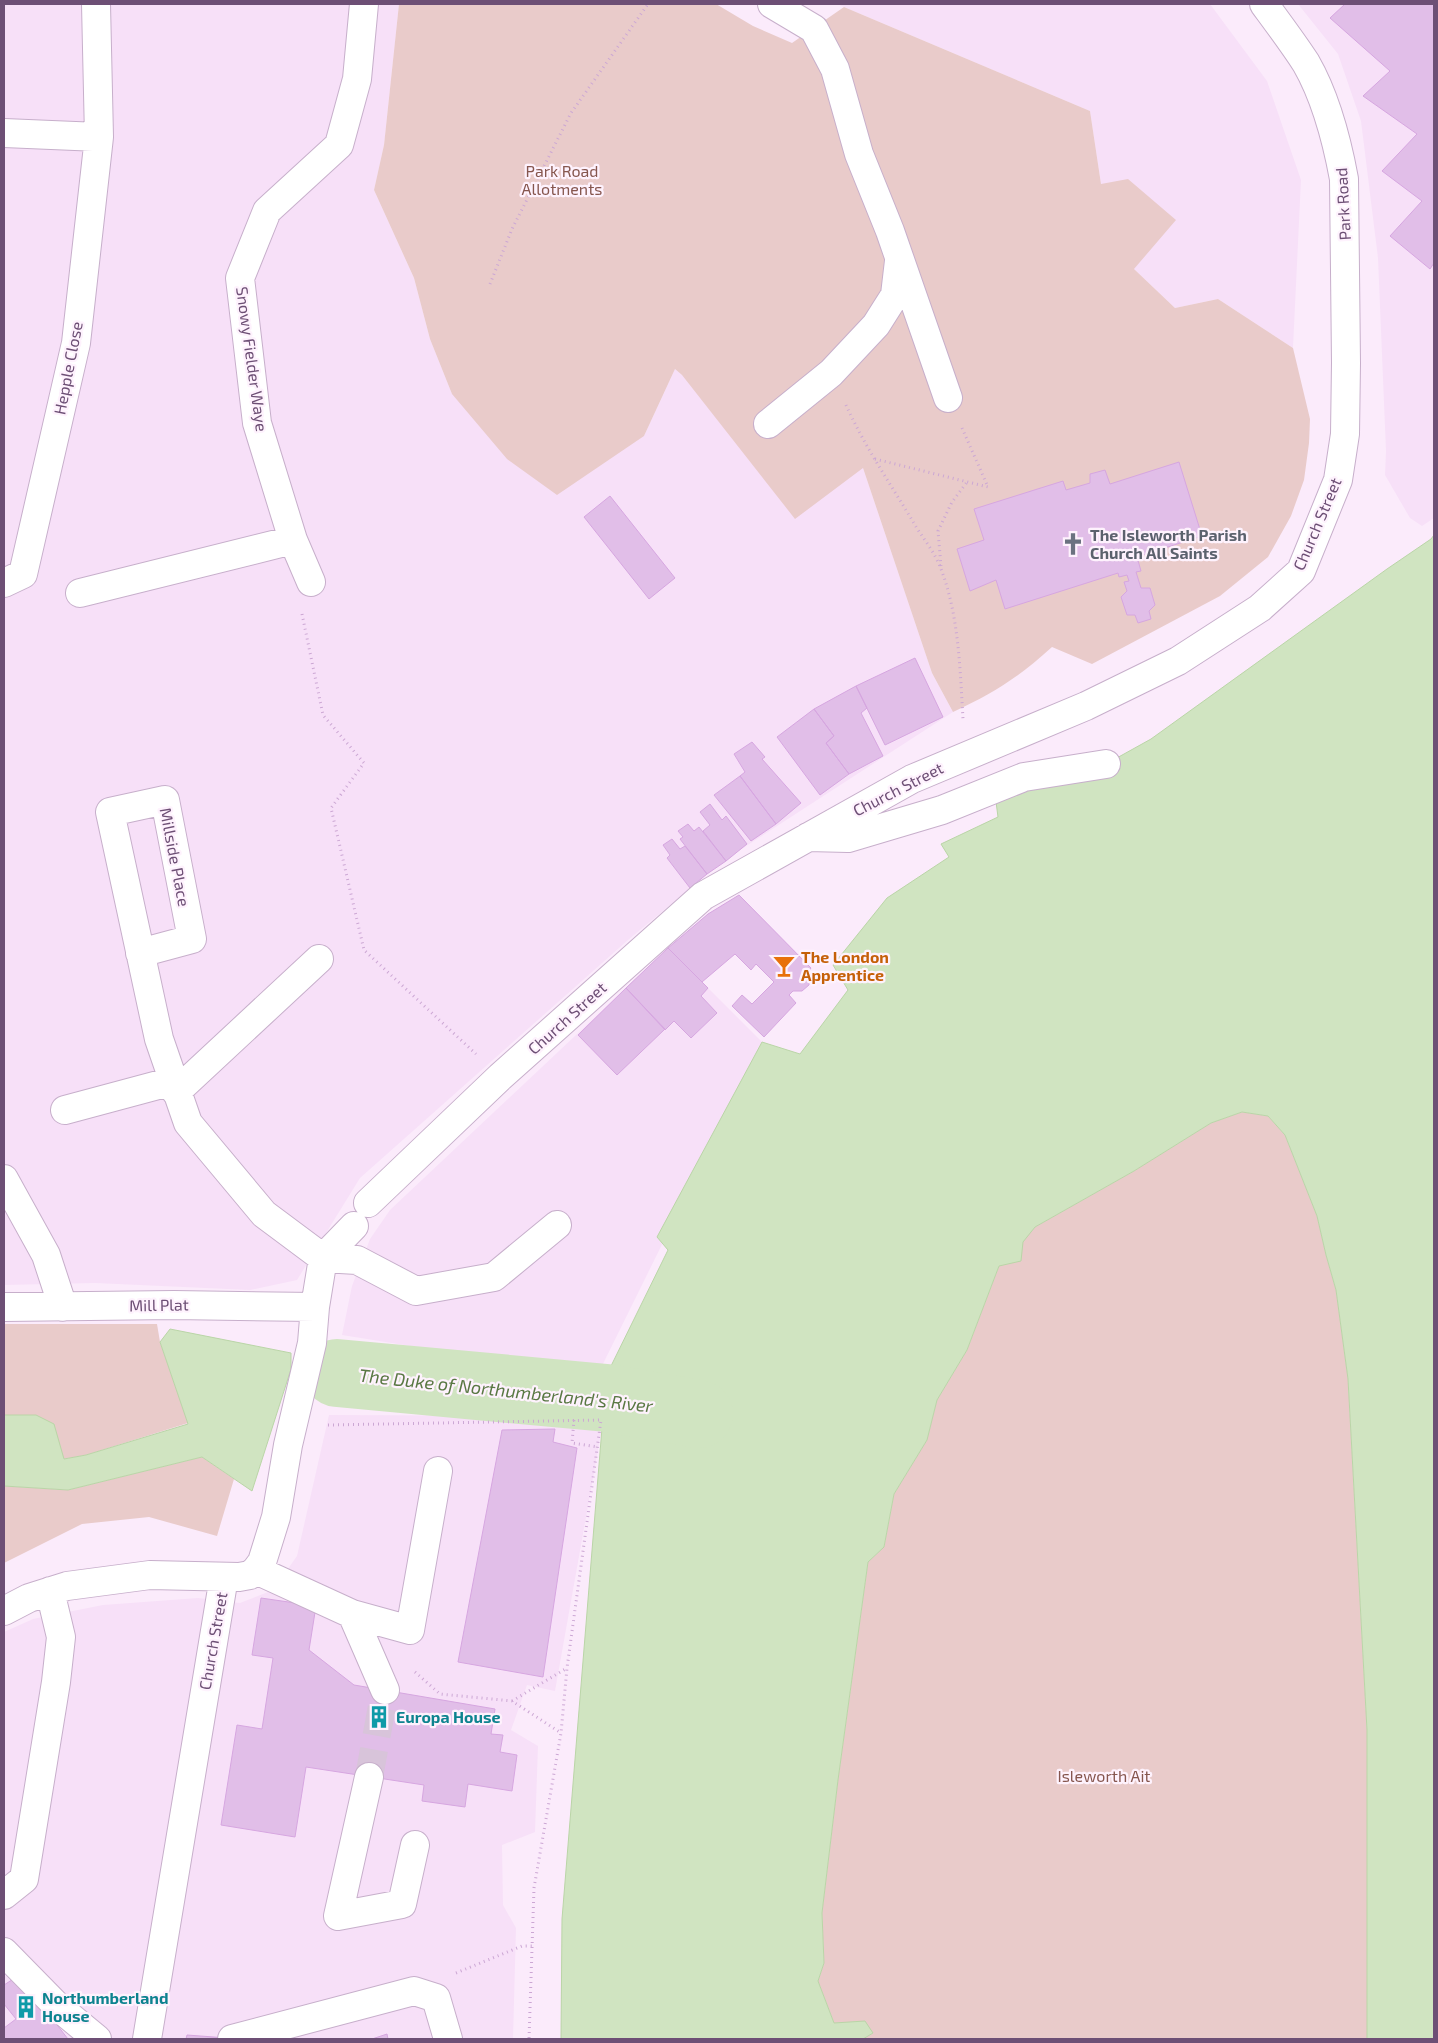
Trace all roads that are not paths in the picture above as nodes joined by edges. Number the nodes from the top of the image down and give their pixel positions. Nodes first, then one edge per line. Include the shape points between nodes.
1 (96, 4) edge
2 (364, 4) edge
3 (772, 4) edge
4 (1264, 4) edge
5 (4, 133) edge
6 (99, 137) junction
7 (899, 257) junction
8 (1346, 363) joint
9 (948, 398) road end
10 (768, 424) dead end
11 (293, 540) junction
12 (311, 582) road end
13 (4, 583) edge
14 (80, 593) dead end
15 (1106, 764) dead end
16 (808, 838) junction
17 (140, 953) junction
18 (319, 959) dead end
19 (174, 1086) junction
20 (65, 1110) dead end
21 (4, 1179) edge
22 (368, 1202) dead end
23 (557, 1225) dead end
24 (354, 1226) dead end
25 (323, 1258) junction
26 (4, 1307) edge
27 (63, 1307) junction
28 (315, 1307) junction
29 (438, 1471) dead end
30 (256, 1570) junction
31 (224, 1577) junction
32 (50, 1591) junction
33 (4, 1610) edge
34 (352, 1614) junction
35 (385, 1690) tunnel mouth
36 (369, 1777) tunnel mouth
37 (415, 1845) dead end
38 (4, 1895) edge
39 (4, 1952) edge
40 (97, 2039) edge
41 (147, 2039) edge
42 (232, 2039) edge
43 (448, 2039) edge

1 - 6 street, Hepple Close
2 - 11 street, Snowy Fielder Waye via 357,79 339,145 266,211 240,278 258,423
3 - 7 street via 814,29 835,69 859,154
4 - 8 street, Park Road via 1307,64 1340,155 1344,179
5 - 6 street
6 - 13 street, Hepple Close via 76,343 23,574
7 - 9 street
7 - 10 street via 895,295 876,325 831,373
8 - 16 street, Church Street via 1345,434 1338,480 1301,571 1260,608 1178,661 1086,706 912,779
11 - 12 street, Snowy Fielder Waye
11 - 14 street
15 - 16 street via 1024,777 942,810 848,838
16 - 22 street, Church Street via 703,896 500,1077
17 - 17 street, Millside Place via 192,939 165,800 110,812
17 - 19 street, Millside Place via 159,1040
18 - 19 street
19 - 20 street
19 - 25 street, Millside Place via 188,1123 264,1214
21 - 27 street via 46,1255
23 - 25 street via 494,1277 416,1291 357,1260
24 - 25 street
25 - 28 street
26 - 27 street, Mill Plat
27 - 28 street, Mill Plat
28 - 30 street via 312,1343 288,1445 276,1517 262,1562
29 - 34 street via 410,1630
30 - 31 street, Church Street via 250,1575
30 - 34 street
31 - 32 street via 150,1575
31 - 41 street, Church Street
32 - 33 street
32 - 38 street via 61,1637 56,1682 24,1879
34 - 35 street
36 - 37 street via 338,1916 402,1904
39 - 40 street via 57,2006
42 - 43 street via 414,1991 436,1998

